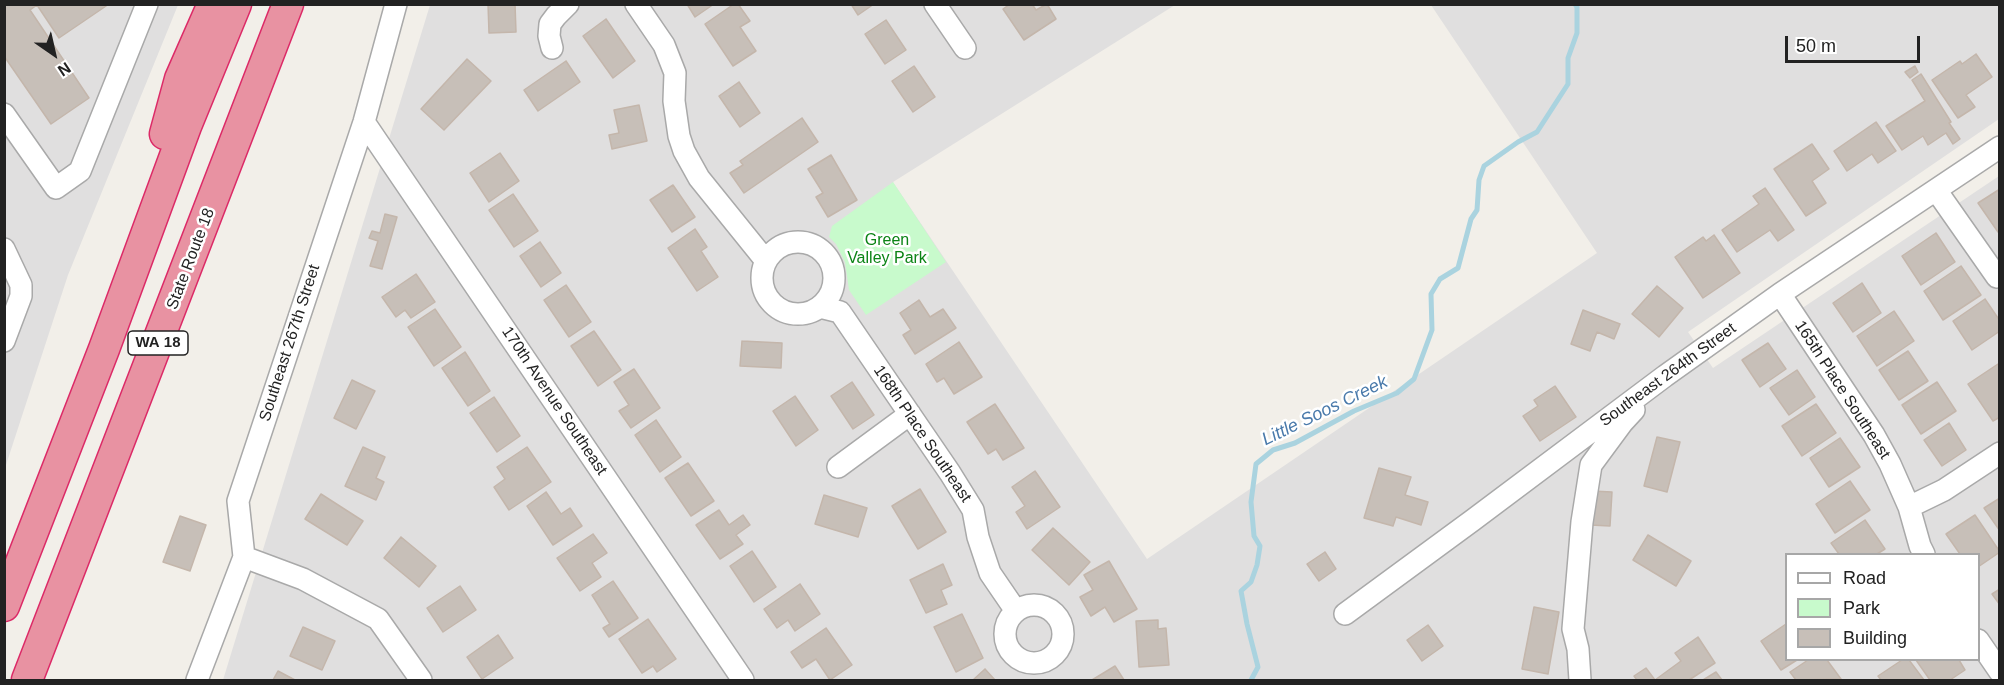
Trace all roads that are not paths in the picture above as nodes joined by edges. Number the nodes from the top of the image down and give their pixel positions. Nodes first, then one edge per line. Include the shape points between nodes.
1 (147, 4) edge
2 (213, 4) edge
3 (236, 4) edge
4 (288, 4) edge
5 (396, 4) edge
6 (567, 4) edge
7 (636, 4) edge
8 (935, 4) edge
9 (552, 48) dead end
10 (965, 48) dead end
11 (4, 114) edge
12 (364, 122) junction
13 (2000, 147) edge
14 (1936, 190) junction
15 (4, 249) edge
16 (766, 261) junction
17 (1997, 277) dead end
18 (1780, 294) junction
19 (820, 307) junction
20 (4, 341) edge
21 (104, 349) junction
22 (1665, 376) junction
23 (910, 414) junction
24 (2000, 453) edge
25 (838, 467) dead end
26 (1909, 507) junction
27 (1923, 553) edge
28 (244, 557) junction
29 (4, 606) edge
30 (1016, 611) dead end
31 (1345, 614) dead end
32 (1980, 643) edge
33 (2000, 672) edge
34 (27, 681) edge
35 (197, 681) edge
36 (421, 681) edge
37 (743, 681) edge
38 (1580, 681) edge

1 - 11 street via 80,171 56,188
2 - 21 highway via 180,79
3 - 21 highway, WA 18 via 186,126
4 - 34 highway, State Route 18 / WA 18
5 - 12 street, Southeast 267th Street
6 - 9 street via 550,24
7 - 16 street via 664,45 675,73 674,101 684,151 699,178
8 - 10 street
12 - 28 street, Southeast 267th Street via 238,501
12 - 37 street, 170th Avenue Southeast
13 - 14 street, Southeast 264th Street
14 - 17 street
14 - 18 street, Southeast 264th Street
15 - 20 street via 21,285 21,296
16 - 19 street via 762,284 775,305 797,314
16 - 19 street via 773,251 794,242 806,242 826,254 832,264 833,287
18 - 22 street, Southeast 264th Street
18 - 26 street, 165th Place Southeast via 1874,435
19 - 23 street, 168th Place Southeast via 840,312
21 - 29 highway, WA 18
22 - 31 street, Southeast 264th Street
22 - 38 street via 1622,423 1591,465 1573,629
23 - 25 street
23 - 30 street, 168th Place Southeast via 973,510 990,573
24 - 26 street via 1944,490
26 - 27 street, 165th Place Southeast
28 - 35 street, Southeast 267th Street
28 - 36 street via 303,579 378,620
32 - 33 street

